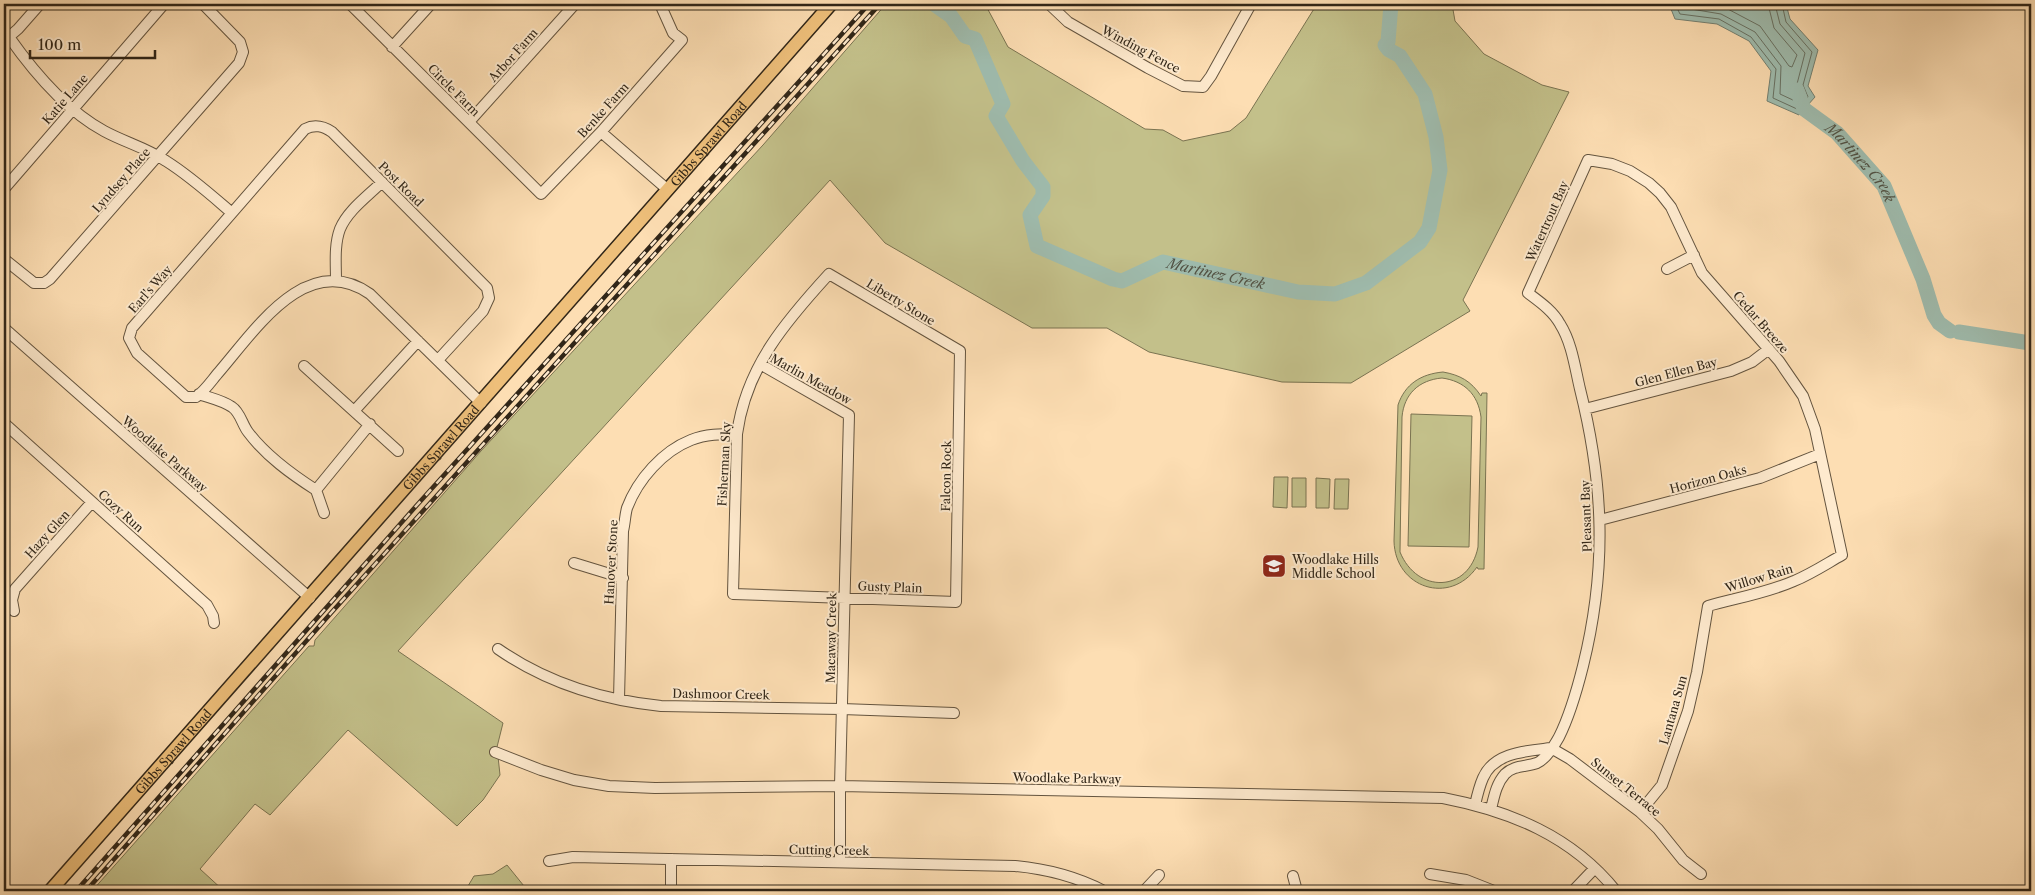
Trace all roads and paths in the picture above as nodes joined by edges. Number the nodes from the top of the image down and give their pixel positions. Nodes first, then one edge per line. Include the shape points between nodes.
1 (40, 4) edge
2 (164, 4) edge
3 (202, 4) edge
4 (350, 4) edge
5 (431, 4) edge
6 (575, 4) edge
7 (660, 4) edge
8 (831, 4) edge
9 (1049, 4) edge
10 (1251, 4) edge
11 (6, 39) edge
12 (392, 47) junction
13 (74, 108) junction
14 (469, 122) junction
15 (601, 132) junction
16 (158, 156) junction
17 (1588, 160) joint
18 (382, 182) junction
19 (4, 189) edge
20 (668, 190) junction
21 (541, 194) joint
22 (232, 213) junction
23 (1694, 255) junction
24 (4, 259) edge
25 (1667, 268) dead end
26 (830, 274) joint
27 (336, 280) junction
28 (1528, 293) joint
29 (4, 328) edge
30 (418, 341) junction
31 (1769, 349) junction
32 (960, 351) joint
33 (438, 360) junction
34 (760, 364) junction
35 (304, 366) dead end
36 (199, 394) junction
37 (481, 403) junction
38 (1585, 409) junction
39 (355, 410) junction
40 (849, 415) joint
41 (4, 423) edge
42 (370, 424) junction
43 (737, 434) junction
44 (398, 450) dead end
45 (1820, 454) junction
46 (316, 490) junction
47 (92, 502) junction
48 (324, 513) dead end
49 (1600, 520) junction
50 (1842, 554) joint
51 (574, 563) dead end
52 (622, 578) junction
53 (733, 594) joint
54 (844, 597) junction
55 (310, 598) junction
56 (956, 602) joint
57 (1708, 606) joint
58 (14, 611) dead end
59 (214, 623) dead end
60 (498, 649) dead end
61 (619, 700) junction
62 (842, 708) junction
63 (954, 714) dead end
64 (1551, 748) junction
65 (495, 752) dead end
66 (1507, 756) junction
67 (1513, 769) junction
68 (840, 786) junction
69 (1475, 804) junction
70 (1491, 809) junction
71 (1640, 812) junction
72 (671, 859) junction
73 (549, 861) dead end
74 (840, 862) junction
75 (1594, 869) junction
76 (1430, 874) dead end
77 (1701, 874) dead end
78 (1159, 875) dead end
79 (1293, 876) dead end
80 (50, 891) edge
81 (671, 891) edge
82 (1104, 891) edge
83 (1144, 891) edge
84 (1297, 891) edge
85 (1494, 891) edge
86 (1573, 891) edge
87 (1616, 891) edge

1 - 11 street
2 - 13 street, Katie Lane
3 - 16 street, Lyndsey Place via 236,36 243,52 239,63
4 - 12 street, Circle Farm
5 - 12 street
6 - 14 street, Arbor Farm
7 - 15 street, Benke Farm via 674,33 682,40
8 - 20 main road, Gibbs Sprawl Road
9 - 10 street, Winding Fence via 1068,22 1148,68 1183,86 1203,87
11 - 13 street via 37,75
12 - 14 street, Circle Farm
13 - 16 street via 103,130
13 - 19 street, Katie Lane
14 - 21 street, Circle Farm
15 - 20 street
15 - 21 street, Benke Farm
16 - 22 street via 190,177
16 - 24 street, Lyndsey Place via 50,279 34,283
17 - 23 street, Cedar Breeze via 1612,164 1649,183 1671,207
17 - 28 street, Watertrout Bay
18 - 22 street, Post Road via 332,132 320,126 310,127
18 - 27 street via 340,229
18 - 33 street, Post Road via 489,292 483,311
20 - 37 main road, Gibbs Sprawl Road
22 - 36 street, Earl's Way via 130,332 133,348 151,366 186,397
23 - 25 street
23 - 31 street, Cedar Breeze via 1702,273
26 - 32 street, Liberty Stone
26 - 34 street, Fisherman Sky via 783,326
27 - 30 street via 370,294
27 - 36 street via 306,287 269,314
28 - 38 street, Pleasant Bay via 1551,312 1560,325
29 - 55 street, Woodlake Parkway
30 - 33 street
30 - 39 street
31 - 38 street, Glen Ellen Bay via 1752,362 1731,371
31 - 45 street, Cedar Breeze via 1803,396
32 - 56 street, Falcon Rock
33 - 37 street
34 - 40 street, Marlin Meadow
34 - 43 street, Fisherman Sky via 739,417
35 - 39 street
36 - 46 street via 234,408 248,433 288,473
37 - 55 main road, Gibbs Sprawl Road
38 - 49 street, Pleasant Bay via 1598,482
39 - 42 street
40 - 54 street, Macaway Creek
41 - 47 street, Cozy Run
42 - 44 street
42 - 46 street
43 - 52 street, Hanover Stone via 712,434 692,439 673,449 654,466 635,490 627,509
43 - 53 street, Fisherman Sky
45 - 49 street, Horizon Oaks via 1760,478
45 - 50 street, Cedar Breeze
46 - 48 street
47 - 58 street, Hazy Glen via 15,589
47 - 59 street, Cozy Run via 207,605
49 - 64 street, Pleasant Bay via 1599,581 1591,636 1578,687 1563,728
50 - 57 street, Willow Rain via 1793,582
51 - 52 street
52 - 61 street, Hanover Stone
53 - 54 street, Gusty Plain
54 - 56 street, Gusty Plain
54 - 62 street, Macaway Creek
55 - 80 main road, Gibbs Sprawl Road
57 - 71 street, Lantana Sun via 1697,672 1683,727 1662,786
60 - 61 street, Dashmoor Creek via 553,681
61 - 62 street, Dashmoor Creek via 661,706
62 - 63 street, Dashmoor Creek
62 - 68 street, Macaway Creek
64 - 66 street
64 - 67 street, Pleasant Bay via 1537,762
64 - 71 street, Sunset Terrace
65 - 68 street, Woodlake Parkway via 574,780 609,786
66 - 67 street
66 - 69 street via 1488,769
67 - 70 street via 1497,786
68 - 69 street, Woodlake Parkway via 1421,797
68 - 74 street, Macaway Creek
69 - 70 street, Woodlake Parkway
70 - 75 street, Woodlake Parkway via 1541,830
71 - 77 street, Sunset Terrace via 1683,860
72 - 73 street, Cutting Creek via 573,857
72 - 74 street, Cutting Creek
72 - 81 street
74 - 82 street, Cutting Creek via 1039,868 1078,879
75 - 86 street
75 - 87 street, Woodlake Parkway
76 - 85 street via 1466,880
78 - 83 street
79 - 84 street

